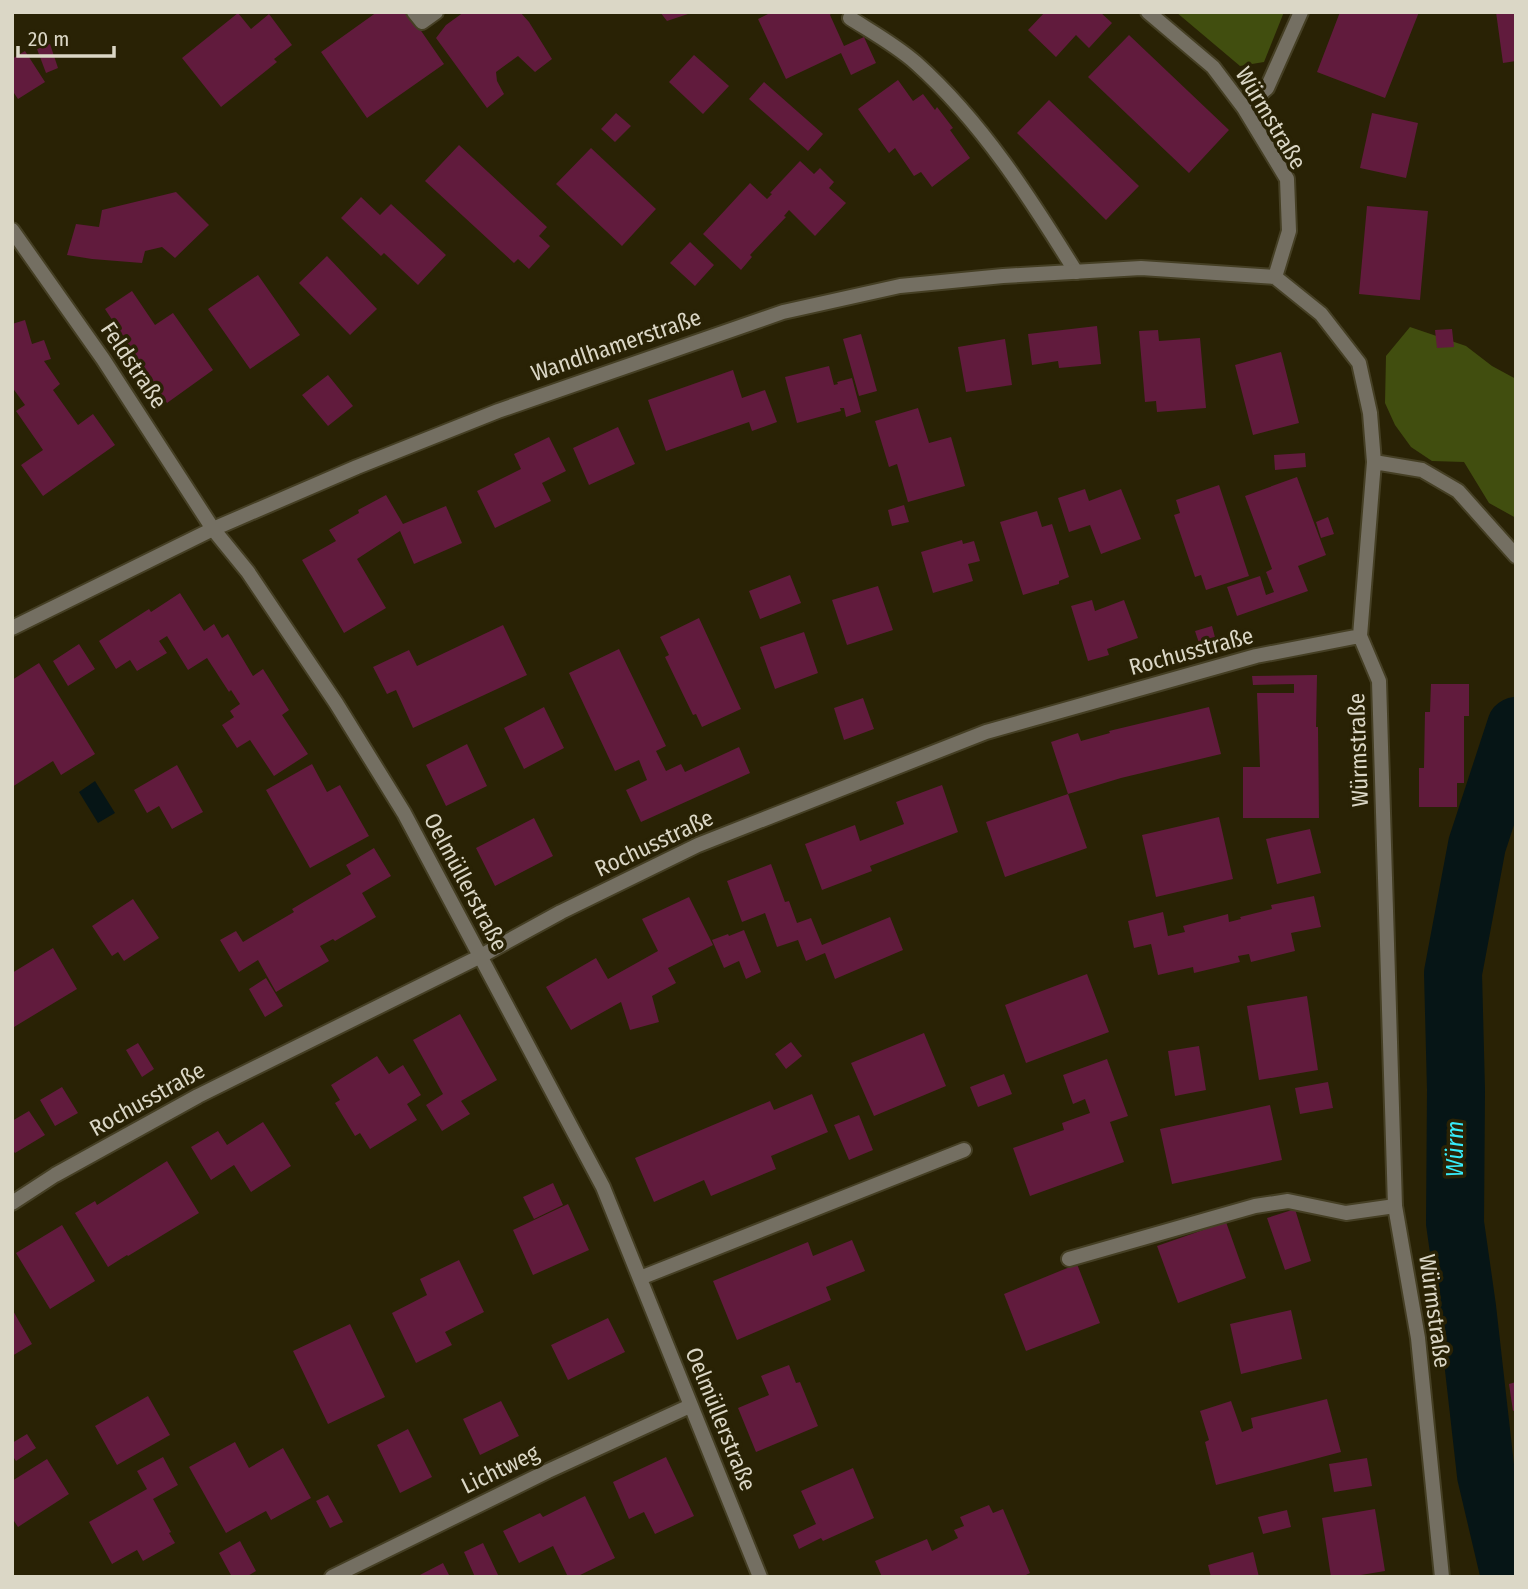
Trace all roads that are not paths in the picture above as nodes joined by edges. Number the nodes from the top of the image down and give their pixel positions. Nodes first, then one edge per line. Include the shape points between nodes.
1 (414, 12) edge
2 (436, 12) edge
3 (1147, 12) edge
4 (1301, 12) edge
5 (850, 18) dead end
6 (1244, 108) junction
7 (12, 230) edge
8 (1076, 272) junction
9 (1275, 277) junction
10 (1374, 462) junction
11 (212, 528) junction
12 (1516, 556) edge
13 (12, 628) edge
14 (1360, 636) junction
15 (480, 957) junction
16 (964, 1150) dead end
17 (12, 1203) edge
18 (1395, 1206) junction
19 (1069, 1259) dead end
20 (640, 1278) junction
21 (690, 1406) junction
22 (332, 1577) edge
23 (760, 1577) edge
24 (1442, 1577) edge

1 - 2 street via 422,22
3 - 6 street, Würmstraße via 1213,67
4 - 6 street via 1267,89
5 - 8 street via 915,62 943,89 990,143
6 - 9 street, Würmstraße via 1287,179 1289,231
7 - 11 street, Feldstraße via 103,359
8 - 9 street, Wandlhamerstraße via 1141,268
8 - 11 street, Wandlhamerstraße via 900,286 783,312 498,411
9 - 10 street, Würmstraße via 1321,314 1359,363
10 - 12 street via 1422,470 1458,491
10 - 14 street, Würmstraße
11 - 13 street, Wandlhamerstraße
11 - 15 street, Oelmüllerstraße via 248,572 336,703 404,813
14 - 15 street, Rochusstraße via 1256,656 986,732 698,845
14 - 18 street, Würmstraße via 1378,681
15 - 17 street, Rochusstraße via 198,1096
15 - 20 street, Oelmüllerstraße via 603,1187
16 - 20 street
18 - 19 street via 1346,1213 1288,1201 1255,1206
18 - 24 street, Würmstraße via 1418,1338
20 - 21 street, Oelmüllerstraße
21 - 22 street, Lichtweg
21 - 23 street, Oelmüllerstraße

